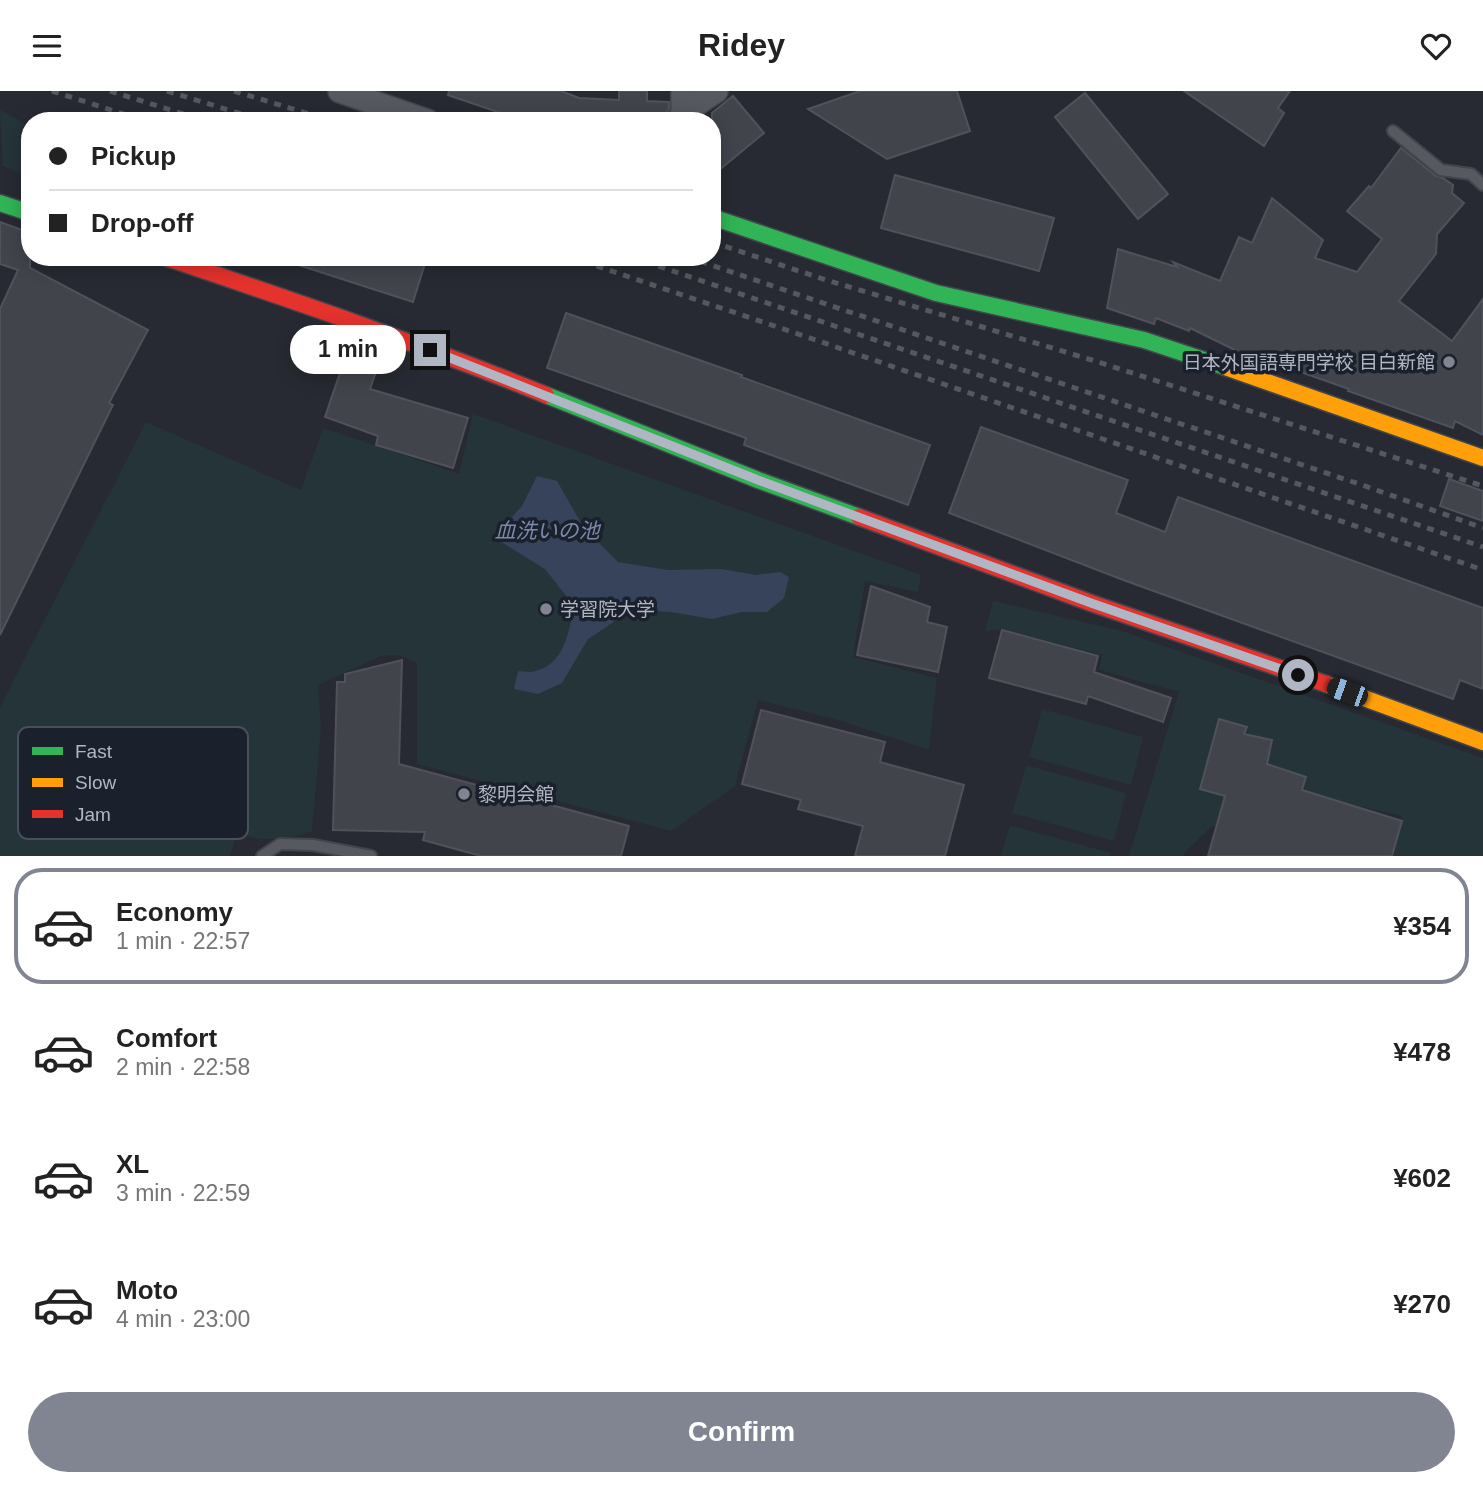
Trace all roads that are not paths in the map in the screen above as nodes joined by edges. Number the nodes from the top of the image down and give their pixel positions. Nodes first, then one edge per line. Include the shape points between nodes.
1 (340, 91) edge
2 (683, 91) edge
3 (716, 91) edge
4 (401, 112) edge
5 (681, 112) edge
6 (688, 112) edge
7 (1393, 131) dead end
8 (1483, 185) edge
9 (0, 203) edge
10 (21, 210) edge
11 (721, 220) edge
12 (191, 266) edge
13 (1483, 458) edge
14 (1483, 742) edge
15 (262, 856) edge
16 (371, 856) edge

1 - 4 street
2 - 5 street
3 - 6 street
7 - 8 lane via 1441,170 1471,174
9 - 10 street
11 - 13 street via 936,293 1144,340
12 - 14 street via 474,366 758,480 1091,603
15 - 16 lane via 280,845 313,845

